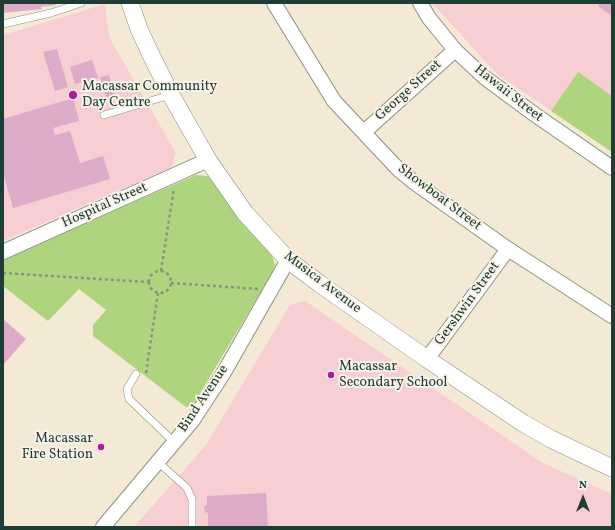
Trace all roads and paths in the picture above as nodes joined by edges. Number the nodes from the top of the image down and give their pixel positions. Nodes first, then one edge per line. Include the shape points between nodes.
1 (81, 3) edge
2 (130, 3) edge
3 (274, 3) edge
4 (420, 3) edge
5 (3, 24) edge
6 (455, 50) junction
7 (171, 95) junction
8 (104, 115) dead end
9 (364, 132) junction
10 (208, 160) junction
11 (612, 168) edge
12 (176, 174) junction
13 (508, 249) junction
14 (3, 252) edge
15 (288, 260) junction
16 (162, 271) junction
17 (3, 273) edge
18 (148, 282) junction
19 (171, 283) junction
20 (270, 289) junction
21 (158, 293) junction
22 (612, 316) edge
23 (427, 359) junction
24 (136, 374) dead end
25 (146, 374) dead end
26 (175, 443) junction
27 (158, 462) junction
28 (612, 468) edge
29 (103, 527) edge
30 (192, 527) edge

1 - 5 lane
2 - 7 street, Musica Avenue via 139,29
3 - 9 street, Showboat Street via 334,101
4 - 6 street, Hawaii Street
6 - 9 street, George Street
6 - 11 street, Hawaii Street via 498,88
7 - 8 lane
7 - 10 street, Musica Avenue
9 - 13 street, Showboat Street via 415,183
10 - 12 street, Hospital Street
10 - 15 street, Musica Avenue via 245,212
12 - 14 street, Hospital Street
12 - 16 path
13 - 22 street, Showboat Street
13 - 23 street, Gershwin Street
15 - 20 street, Bind Avenue
15 - 23 street, Musica Avenue
16 - 18 path via 152,273
16 - 19 path via 169,275
17 - 18 path
18 - 21 path via 151,289
19 - 20 path
19 - 21 path via 167,291
20 - 26 street, Bind Avenue via 223,374
21 - 25 path
23 - 28 street, Musica Avenue via 551,439
24 - 26 lane via 127,389 128,398
26 - 27 street, Bind Avenue
27 - 29 street, Bind Avenue
27 - 30 lane via 187,488 192,499

